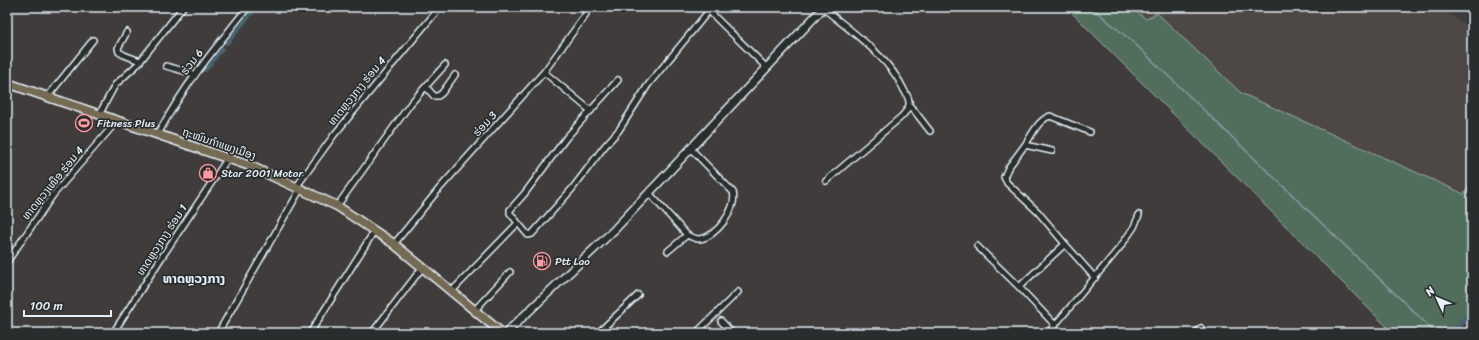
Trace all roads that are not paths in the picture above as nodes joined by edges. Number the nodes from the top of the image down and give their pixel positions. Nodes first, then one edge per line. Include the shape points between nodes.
1 (183, 7) edge
2 (248, 7) edge
3 (581, 7) edge
4 (824, 8) edge
5 (711, 9) edge
6 (436, 12) dead end
7 (127, 32) dead end
8 (93, 40) dead end
9 (140, 61) junction
10 (445, 65) dead end
11 (166, 66) dead end
12 (767, 68) junction
13 (544, 72) junction
14 (194, 74) junction
15 (455, 75) dead end
16 (618, 80) dead end
17 (7, 83) edge
18 (426, 87) junction
19 (48, 96) junction
20 (909, 106) junction
21 (591, 110) junction
22 (100, 113) junction
23 (119, 120) junction
24 (930, 131) dead end
25 (1090, 132) dead end
26 (158, 134) junction
27 (1025, 145) junction
28 (690, 149) junction
29 (1052, 151) dead end
30 (228, 158) junction
31 (826, 181) dead end
32 (299, 187) junction
33 (649, 193) junction
34 (337, 206) junction
35 (1139, 216) dead end
36 (518, 223) junction
37 (375, 230) junction
38 (687, 235) junction
39 (394, 244) junction
40 (1065, 244) junction
41 (977, 246) dead end
42 (668, 251) dead end
43 (7, 262) edge
44 (422, 268) junction
45 (510, 272) dead end
46 (1095, 278) junction
47 (1019, 287) junction
48 (451, 292) junction
49 (738, 292) dead end
50 (638, 295) dead end
51 (474, 311) junction
52 (721, 321) dead end
53 (1055, 325) junction
54 (1201, 328) dead end
55 (114, 333) edge
56 (218, 333) edge
57 (310, 333) edge
58 (372, 333) edge
59 (502, 333) edge
60 (506, 333) edge
61 (598, 333) edge
62 (696, 333) edge
63 (732, 333) edge
64 (1048, 333) edge
65 (1196, 333) edge

1 - 9 street
2 - 14 street, ຮ່ວມ 6
3 - 13 street, ຮ່ອມ 3 via 586,14
4 - 12 main road
4 - 20 street via 886,63 900,80
5 - 12 street
5 - 36 street via 648,85 619,130 532,234 528,235
6 - 32 street, ທາດຫຼວງກາງ ຮ່ອມ 4 via 334,135
7 - 9 street via 118,48 119,52
8 - 19 street
9 - 22 street via 115,85
10 - 18 street
11 - 14 street
12 - 28 main road
13 - 21 street
13 - 39 street, ຮ່ອມ 3
14 - 26 street, ຮ່ວມ 6
15 - 18 street via 438,96 434,96
16 - 21 street
17 - 19 main road, ຖະໜົນກຳແພງເມືອງ
18 - 34 street via 411,103
19 - 22 main road, ຖະໜົນກຳແພງເມືອງ
20 - 24 street
20 - 31 street via 901,117
21 - 36 street via 510,210
22 - 23 main road, ຖະໜົນກຳແພງເມືອງ
23 - 26 main road, ຖະໜົນກຳແພງເມືອງ
23 - 43 street, ທາດຫຼວງເໜືອ ຮ່ອມ 4 via 54,195
25 - 27 street via 1050,116 1036,129
26 - 30 main road, ຖະໜົນກຳແພງເມືອງ
27 - 29 street
27 - 40 street via 1004,177
28 - 33 main road
28 - 38 street via 733,192 734,199 725,221 711,234 700,239
30 - 32 main road, ຖະໜົນກຳແພງເມືອງ
30 - 55 street, ທາດຫຼວງກາງ ຮ່ອມ 1
32 - 34 main road, ຖະໜົນກຳແພງເມືອງ
32 - 56 street, ທາດຫຼວງກາງ ຮ່ອມ 4
33 - 38 street
33 - 60 main road
34 - 37 main road, ຖະໜົນກຳແພງເມືອງ
35 - 46 street via 1121,246
36 - 48 street
37 - 39 main road, ຖະໜົນກຳແພງເມືອງ
37 - 57 street
38 - 42 street
39 - 44 main road, ຖະໜົນກຳແພງເມືອງ
40 - 46 street
40 - 47 street
41 - 47 street
44 - 48 main road, ຖະໜົນກຳແພງເມືອງ
44 - 58 street
45 - 51 street
46 - 53 street
47 - 53 street
48 - 51 main road, ຖະໜົນກຳແພງເມືອງ
49 - 62 street
50 - 61 street
51 - 59 main road, ຖະໜົນກຳແພງເມືອງ
52 - 63 street
53 - 64 street
54 - 65 street

